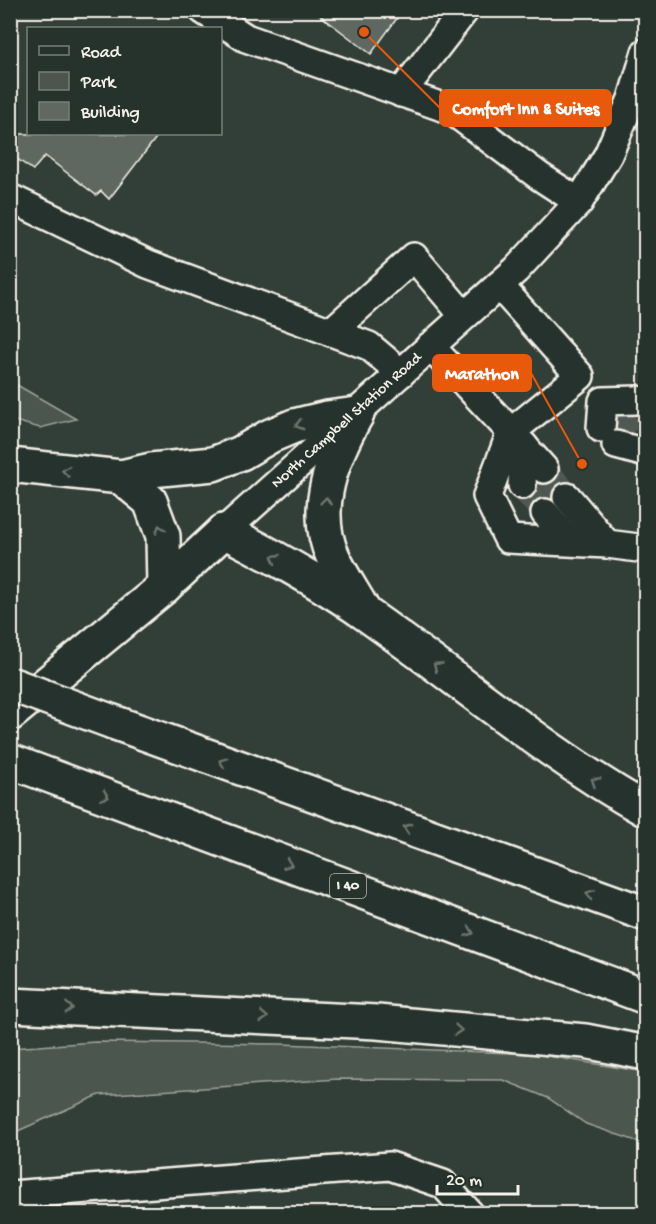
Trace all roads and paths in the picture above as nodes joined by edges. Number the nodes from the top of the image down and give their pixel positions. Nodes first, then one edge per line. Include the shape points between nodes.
1 (203, 10) edge
2 (465, 10) edge
3 (645, 52) edge
4 (401, 93) junction
5 (639, 95) edge
6 (10, 198) edge
7 (579, 202) junction
8 (499, 285) junction
9 (464, 316) junction
10 (332, 332) junction
11 (430, 346) junction
12 (401, 373) junction
13 (580, 376) junction
14 (357, 414) junction
15 (624, 428) tunnel mouth
16 (518, 439) junction
17 (10, 465) edge
18 (121, 477) junction
19 (533, 477) tunnel mouth
20 (567, 497) tunnel mouth
21 (545, 513) tunnel mouth
22 (225, 531) junction
23 (570, 541) junction
24 (607, 544) junction
25 (645, 549) edge
26 (164, 587) junction
27 (364, 613) junction
28 (10, 684) edge
29 (10, 714) edge
30 (10, 761) edge
31 (645, 810) edge
32 (645, 914) edge
33 (645, 997) edge
34 (10, 1005) edge
35 (645, 1053) edge
36 (10, 1195) edge
37 (470, 1214) edge

1 - 4 street via 246,38
2 - 4 street
3 - 5 street, North Campbell Station Road
4 - 7 street via 451,110
5 - 7 street, North Campbell Station Road
6 - 10 street via 148,264
7 - 8 street, North Campbell Station Road
8 - 9 street, North Campbell Station Road
8 - 13 street
9 - 10 street via 414,257
9 - 11 street, North Campbell Station Road
10 - 12 street via 369,346
11 - 12 street, North Campbell Station Road
11 - 16 street
12 - 14 street, North Campbell Station Road
13 - 15 street
13 - 16 street
14 -> 18 main road via 294,426 213,464
14 - 22 street, North Campbell Station Road
27 -> 14 main road via 333,557 325,517 333,462
16 - 19 street
16 - 23 street via 487,496 508,539
18 -> 17 main road
26 -> 18 main road via 163,536 157,518 150,501
20 - 24 street
21 - 23 street
22 - 26 main road, North Campbell Station Road
27 -> 22 main road
23 - 24 street
24 - 25 street
26 - 29 main road, North Campbell Station Road
31 -> 27 main road via 599,784
32 -> 28 main road, bridge
30 -> 33 main road, I 40
34 -> 35 main road via 376,1022 585,1041
36 - 37 street via 390,1166 443,1184

